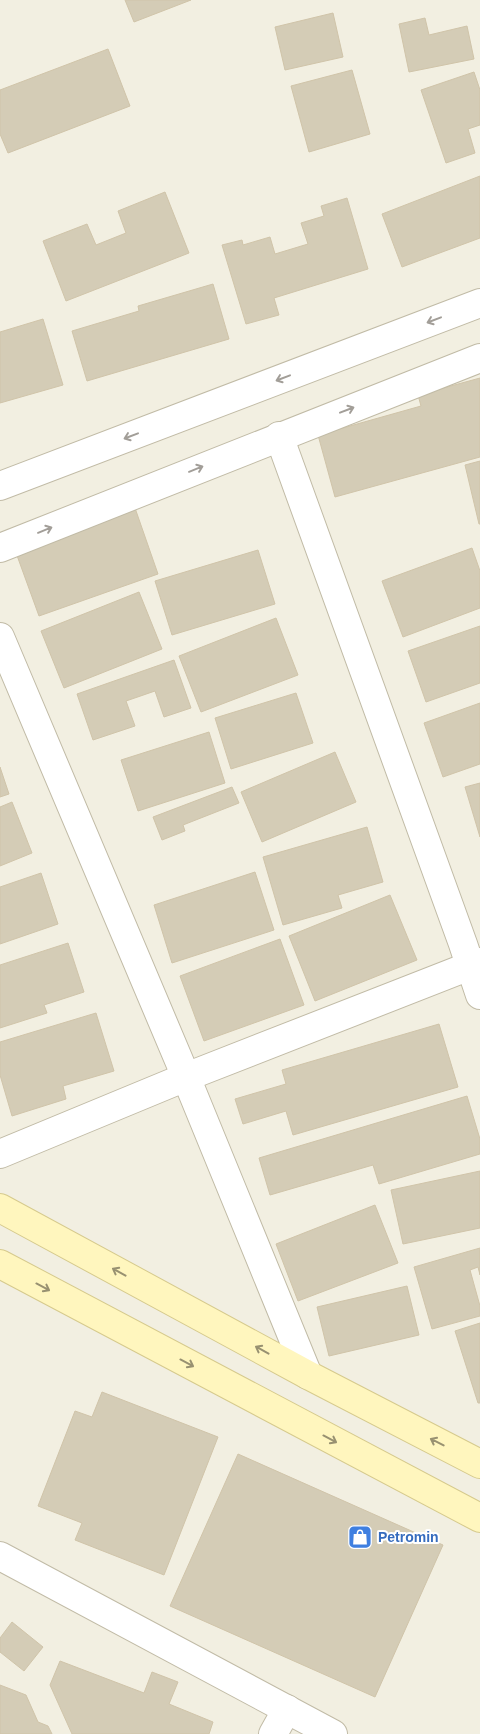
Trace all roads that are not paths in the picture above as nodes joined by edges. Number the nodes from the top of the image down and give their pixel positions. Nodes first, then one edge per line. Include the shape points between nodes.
1 (480, 303) edge
2 (480, 358) edge
3 (280, 436) junction
4 (0, 486) edge
5 (0, 548) edge
6 (0, 637) edge
7 (475, 964) edge
8 (480, 995) edge
9 (186, 1078) junction
10 (0, 1154) edge
11 (0, 1208) edge
12 (0, 1264) edge
13 (308, 1375) junction
14 (480, 1464) edge
15 (480, 1518) edge
16 (0, 1556) edge
17 (287, 1709) junction
18 (273, 1734) edge
19 (334, 1734) edge

1 -> 4 street
3 -> 2 street
5 -> 3 street
3 - 7 street via 463,944
6 - 9 street
7 - 8 street
7 - 9 street
9 - 10 street
9 - 13 street
13 -> 11 main road
12 -> 15 main road
14 -> 13 main road
16 - 17 street
17 - 18 street
17 - 19 street

